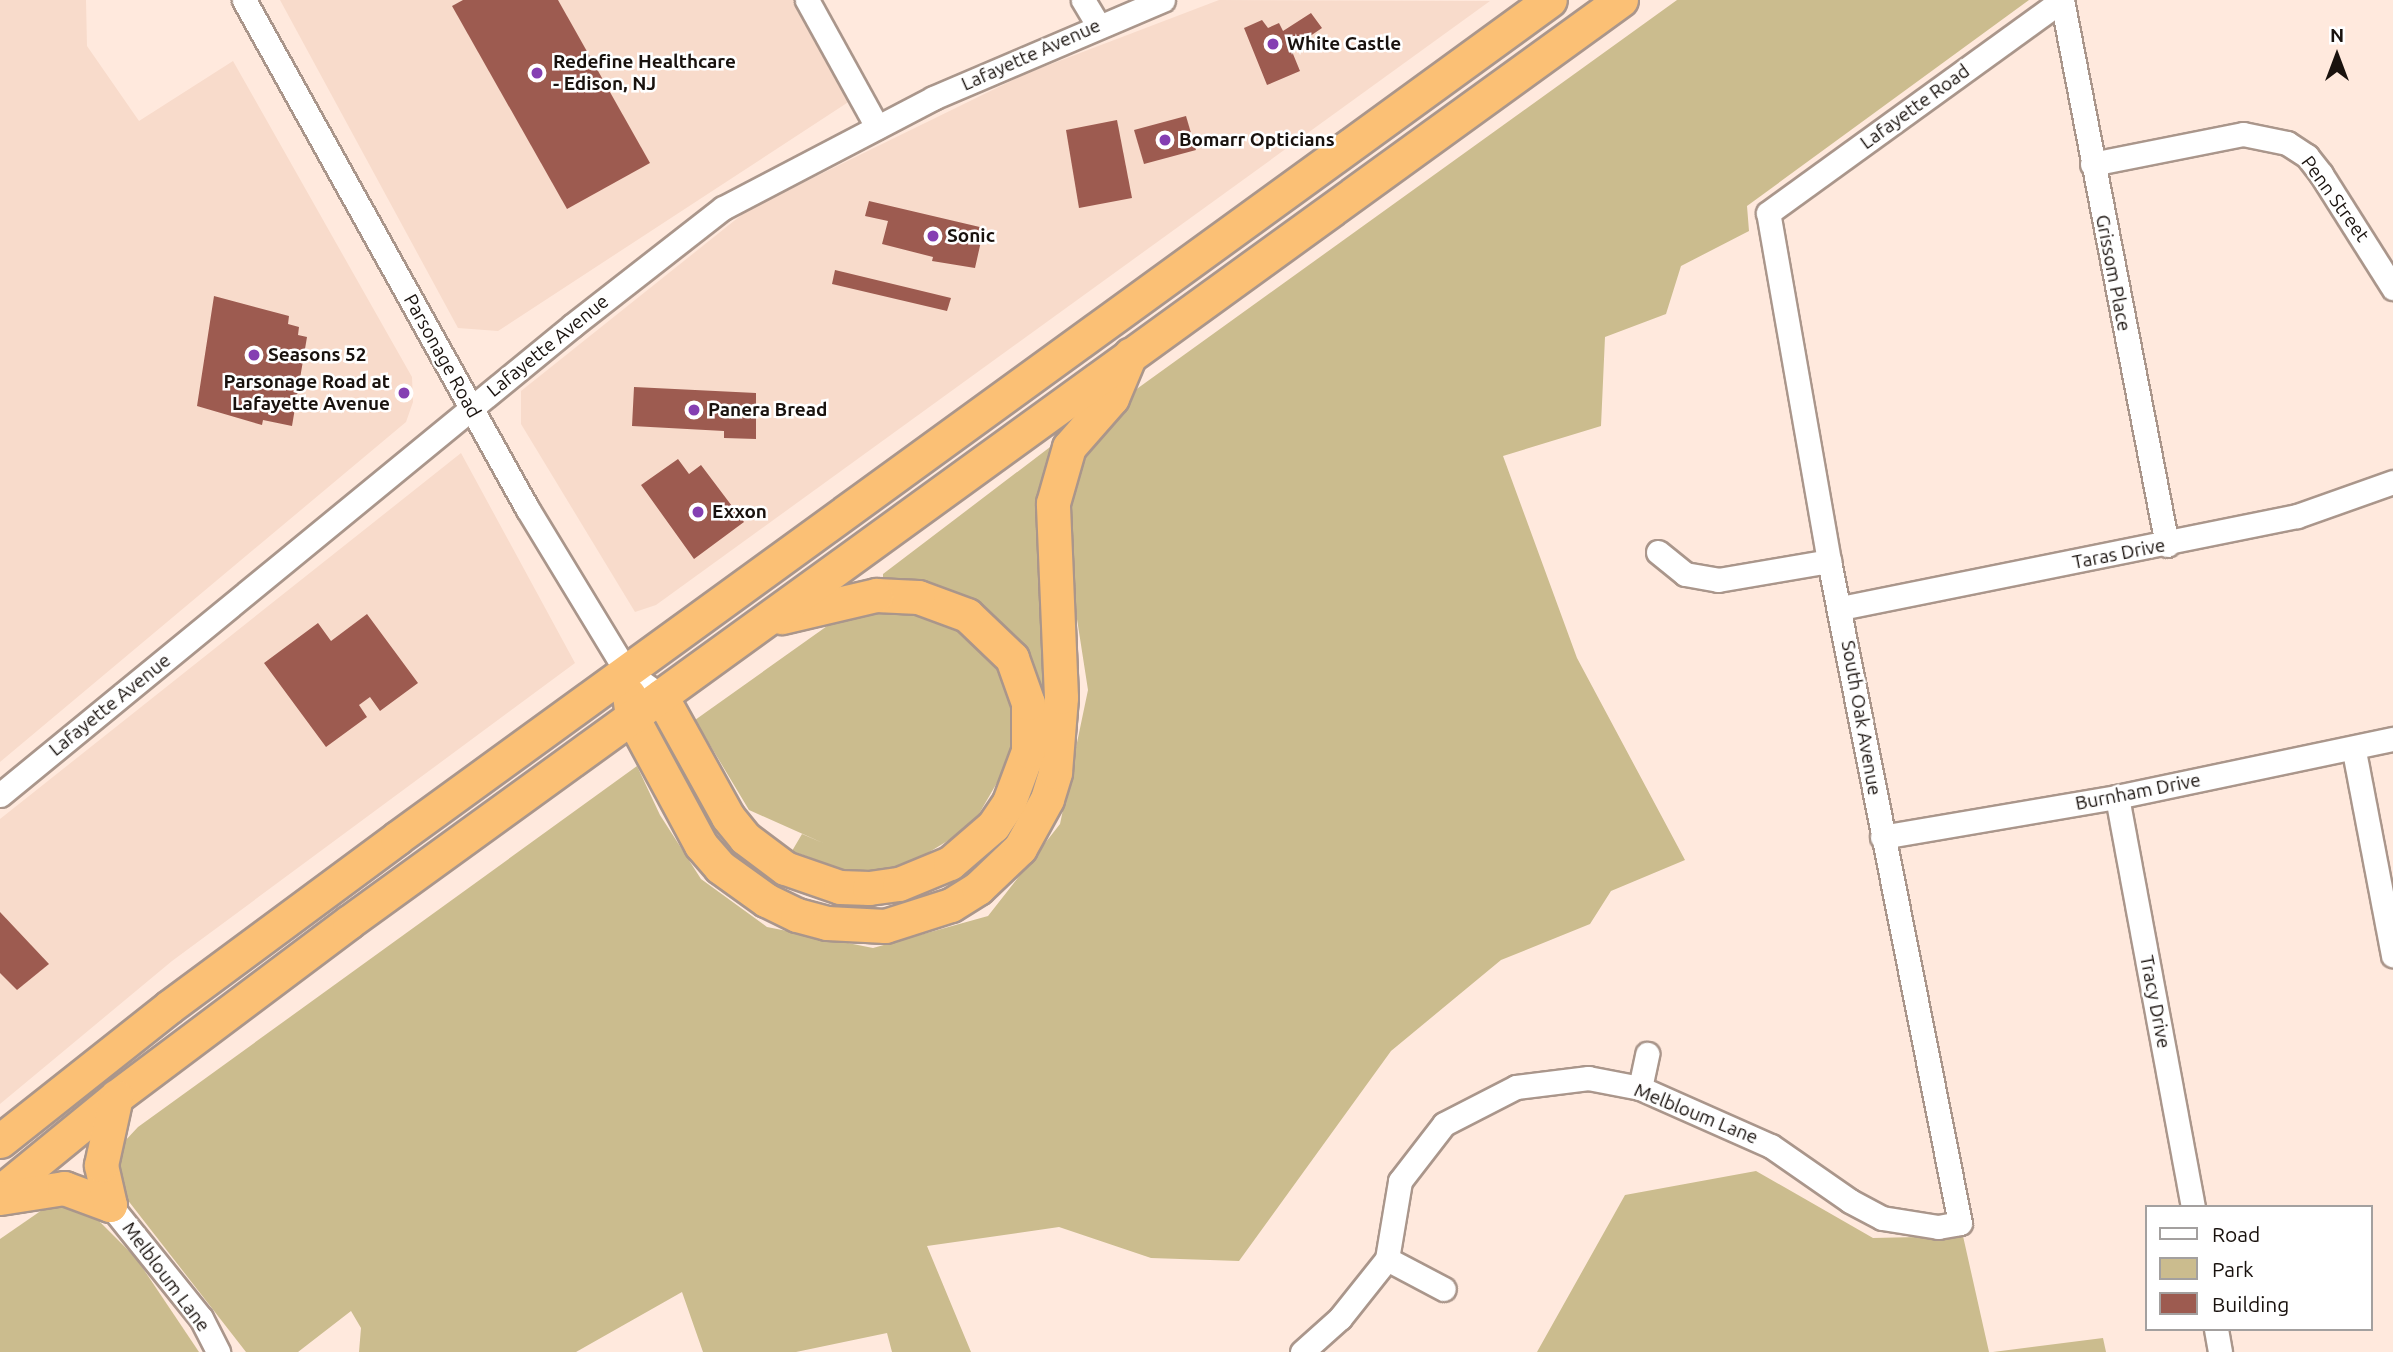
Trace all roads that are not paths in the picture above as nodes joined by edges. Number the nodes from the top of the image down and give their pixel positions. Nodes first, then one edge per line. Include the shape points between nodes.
1 (244, 0) edge
2 (807, 0) edge
3 (1083, 0) edge
4 (1163, 0) edge
5 (1550, 0) edge
6 (1621, 0) edge
7 (2062, 0) edge
8 (1098, 25) junction
9 (877, 127) junction
10 (2092, 164) junction
11 (1768, 213) joint
12 (2393, 288) edge
13 (1130, 355) junction
14 (472, 409) junction
15 (2393, 482) edge
16 (2167, 545) junction
17 (1658, 552) dead end
18 (1829, 561) junction
19 (1841, 608) junction
20 (763, 622) junction
21 (626, 671) junction
22 (661, 696) junction
23 (632, 716) junction
24 (2393, 739) edge
25 (2354, 751) junction
26 (0, 796) edge
27 (2117, 797) junction
28 (1882, 837) junction
29 (2393, 956) edge
30 (1647, 1054) dead end
31 (1640, 1088) junction
32 (116, 1097) junction
33 (0, 1141) edge
34 (0, 1192) edge
35 (0, 1198) edge
36 (110, 1205) junction
37 (2193, 1205) edge
38 (1960, 1223) joint
39 (1387, 1259) junction
40 (1444, 1289) dead end
41 (2216, 1331) edge
42 (218, 1352) edge
43 (1302, 1352) edge
44 (2220, 1352) edge

1 - 14 street, Parsonage Road
2 - 9 street
3 - 8 street
4 - 8 street, Lafayette Avenue
5 - 21 highway
6 - 13 highway
7 - 10 street, Grissom Place
7 - 11 street, Lafayette Road
8 - 9 street, Lafayette Avenue
9 - 14 street, Lafayette Avenue via 723,208
10 - 12 street, Penn Street via 2242,134 2287,143 2307,156 2321,174
10 - 16 street, Grissom Place
11 - 18 street, South Oak Avenue
13 - 20 highway
13 - 23 highway via 1112,398 1069,447 1053,503 1061,698 1055,772 1047,799 1020,848 978,888 951,905 885,926 827,923 766,900 720,867 701,845
14 - 21 street, Parsonage Road
14 - 26 street, Lafayette Avenue
15 - 16 street, Taras Drive via 2297,516
16 - 19 street, Taras Drive
17 - 18 street via 1685,574 1718,580
18 - 19 street, South Oak Avenue
19 - 28 street, South Oak Avenue
20 - 22 highway
20 - 22 highway via 857,598 896,594 956,608 982,626 1018,670 1030,728 1020,775 993,826 950,863 899,884 840,887 808,879 765,856 745,838
21 - 22 street, Parsonage Road
21 - 23 highway
21 - 33 highway via 169,1007
22 - 23 highway
23 - 32 highway
24 - 25 street, Burnham Drive
25 - 27 street, Burnham Drive
25 - 29 street
27 - 28 street, Burnham Drive
27 - 37 street, Tracy Drive
28 - 38 street, South Oak Avenue
30 - 31 street
31 - 38 street, Melbloum Lane via 1771,1146 1882,1218 1938,1227
31 - 39 street, Melbloum Lane via 1588,1078 1516,1087 1444,1124 1400,1181
32 - 34 highway
32 - 36 highway via 101,1165
35 - 36 highway via 64,1188
36 - 42 street, Melbloum Lane via 201,1318
39 - 40 street
39 - 43 street, Melbloum Lane via 1340,1318
41 - 44 street

